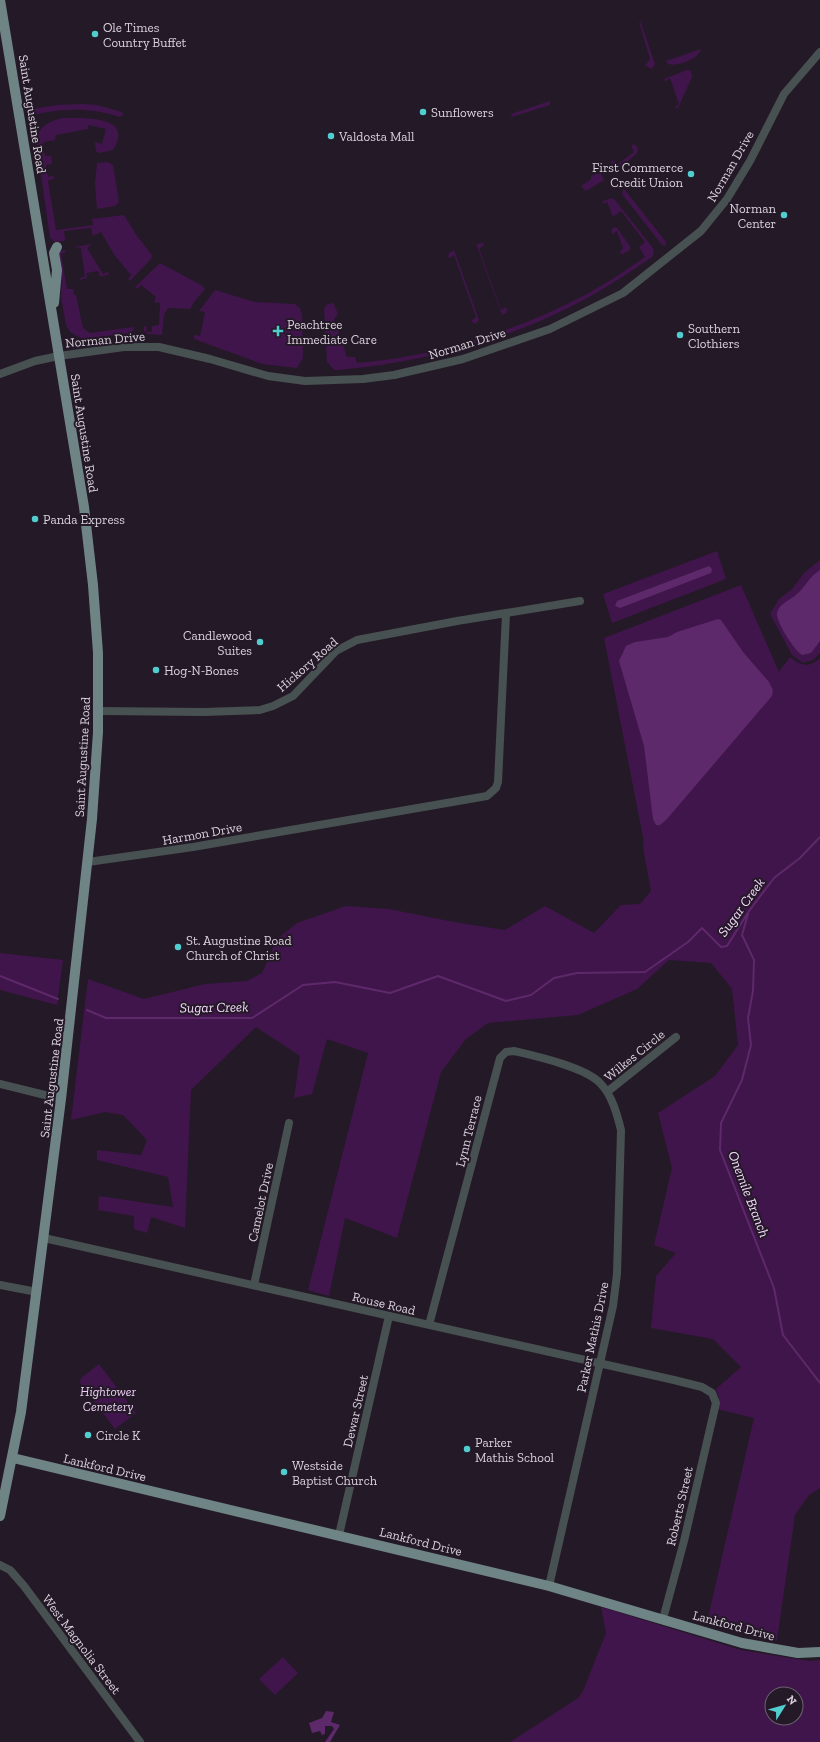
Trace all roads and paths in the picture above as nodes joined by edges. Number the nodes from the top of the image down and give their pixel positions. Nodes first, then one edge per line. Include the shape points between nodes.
1 (0, 0) edge
2 (3, 30) edge
3 (820, 52) edge
4 (57, 247) dead end
5 (53, 319) junction
6 (59, 356) junction
7 (0, 374) edge
8 (580, 601) dead end
9 (506, 614) junction
10 (98, 711) junction
11 (88, 862) junction
12 (676, 1037) dead end
13 (0, 1084) edge
14 (607, 1092) junction
15 (61, 1099) junction
16 (289, 1122) dead end
17 (44, 1238) junction
18 (0, 1285) edge
19 (254, 1285) junction
20 (37, 1292) junction
21 (389, 1316) junction
22 (429, 1325) junction
23 (600, 1364) junction
24 (715, 1398) joint
25 (13, 1458) junction
26 (0, 1516) edge
27 (338, 1535) junction
28 (0, 1565) edge
29 (549, 1586) junction
30 (663, 1619) junction
31 (820, 1652) edge
32 (140, 1742) edge

1 - 2 main road, Saint Augustine Road
2 - 5 main road, Saint Augustine Road
3 - 6 street, Norman Drive via 784,94 727,200 701,231 623,293 550,329 463,359 394,375 363,379 305,381 283,378 159,347 124,347
4 - 5 main road via 54,253 57,270
5 - 6 main road, Saint Augustine Road
6 - 7 street, Norman Drive via 35,361
6 - 10 main road, Saint Augustine Road via 84,506 93,585 98,653
8 - 9 street, Hickory Road
9 - 10 street, Hickory Road via 357,640 336,652 293,696 260,710
9 - 11 street, Harmon Drive via 498,782 493,792 487,796
10 - 11 main road, Saint Augustine Road
11 - 15 main road, Saint Augustine Road
12 - 14 street, Wilkes Circle
13 - 15 street
14 - 22 street, Lynn Terrace via 600,1082 566,1066 514,1051 506,1052 500,1058
14 - 23 street, Parker Mathis Drive via 617,1113 622,1150 617,1274 613,1306
15 - 17 main road, Saint Augustine Road
16 - 19 street, Camelot Drive
17 - 19 street, Rouse Road
17 - 20 main road, Saint Augustine Road
18 - 20 street
19 - 21 street, Rouse Road
20 - 25 main road, Saint Augustine Road
21 - 22 street, Rouse Road
21 - 27 street, Dewar Street
22 - 23 street, Rouse Road
23 - 24 street, Rouse Road via 702,1387
23 - 29 street, Parker Mathis Drive
24 - 30 street, Roberts Street via 716,1403 684,1541
25 - 26 main road, Saint Augustine Road
25 - 27 main road, Lankford Drive
27 - 29 main road, Lankford Drive
28 - 32 street, West Magnolia Street via 10,1570 24,1586
29 - 30 main road, Lankford Drive
30 - 31 main road, Lankford Drive via 742,1643 782,1652

